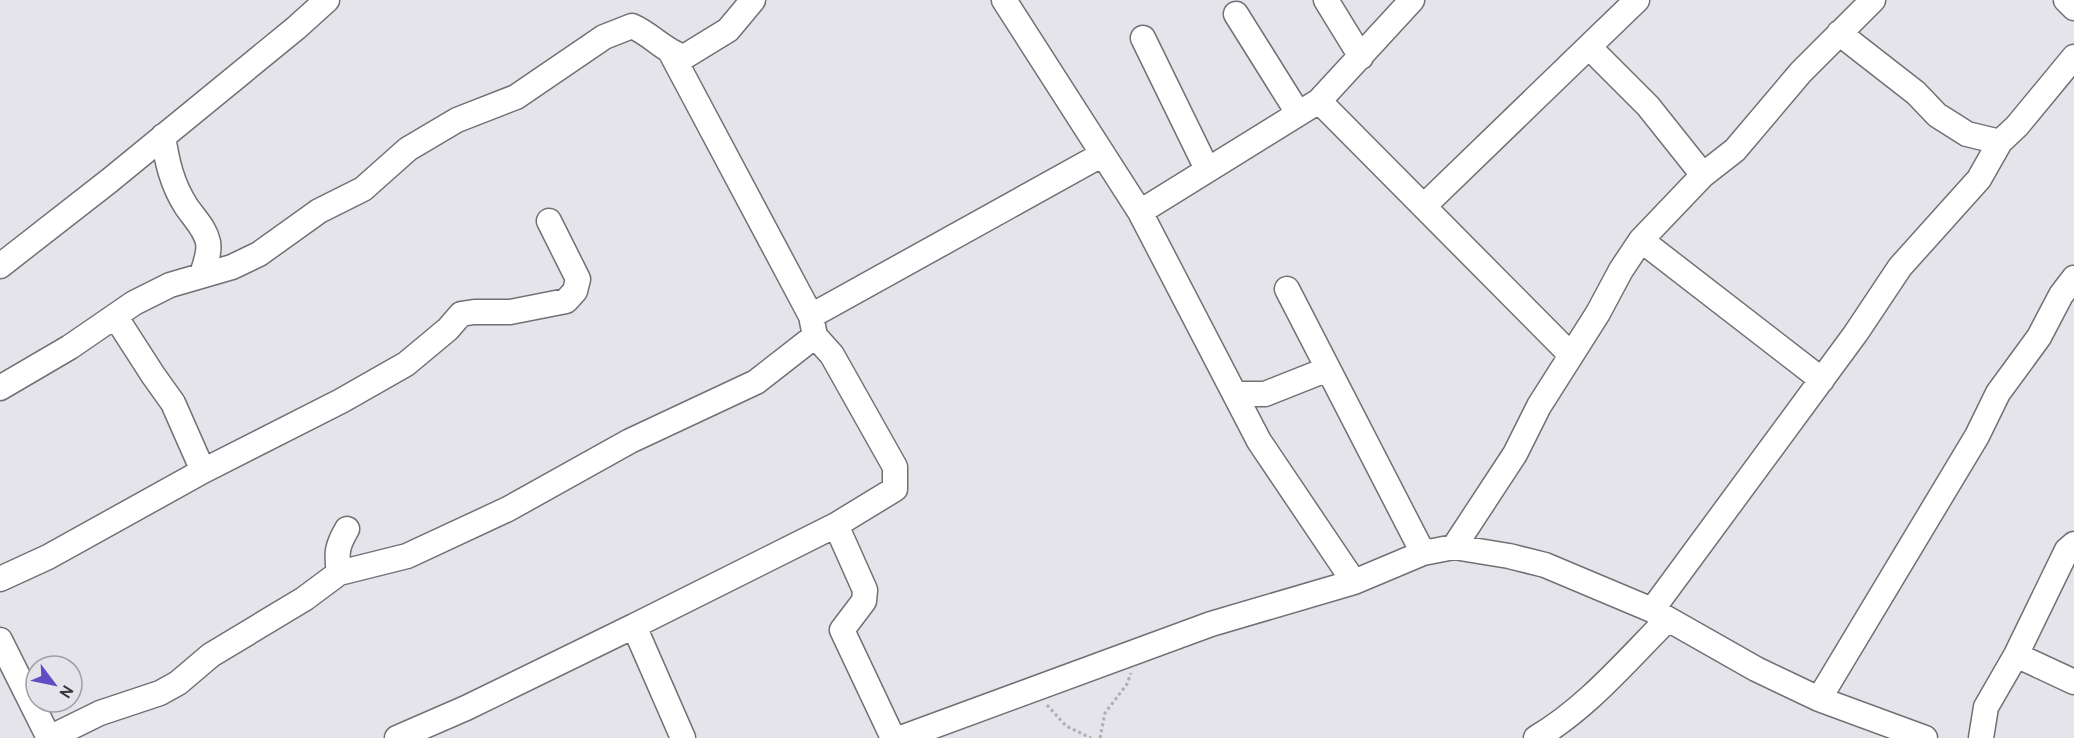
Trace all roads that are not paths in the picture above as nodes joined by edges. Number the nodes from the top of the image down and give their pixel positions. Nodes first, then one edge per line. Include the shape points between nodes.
1 (327, 0) edge
2 (753, 0) edge
3 (1004, 0) edge
4 (1326, 0) edge
5 (1412, 0) edge
6 (1637, 0) edge
7 (1873, 0) edge
8 (2067, 0) edge
9 (2074, 8) edge
10 (1236, 14) dead end
11 (1839, 33) junction
12 (1143, 38) dead end
13 (1589, 47) junction
14 (671, 53) junction
15 (1361, 57) junction
16 (2074, 57) edge
17 (1319, 101) junction
18 (1298, 113) junction
19 (163, 136) junction
20 (2000, 142) junction
21 (142, 153) junction
22 (1102, 154) junction
23 (167, 163) junction
24 (1207, 169) junction
25 (1703, 175) junction
26 (1424, 206) junction
27 (1140, 212) junction
28 (549, 221) dead end
29 (1641, 240) junction
30 (0, 266) edge
31 (202, 274) junction
32 (2074, 278) edge
33 (1287, 289) dead end
34 (115, 316) junction
35 (813, 326) junction
36 (1571, 355) junction
37 (1328, 369) junction
38 (1822, 380) junction
39 (0, 388) edge
40 (1236, 394) junction
41 (203, 471) junction
42 (836, 525) junction
43 (347, 529) dead end
44 (2074, 544) edge
45 (1454, 547) junction
46 (1423, 553) junction
47 (339, 573) junction
48 (0, 579) edge
49 (1354, 582) junction
50 (1660, 614) junction
51 (634, 626) junction
52 (0, 640) edge
53 (2016, 655) junction
54 (2074, 682) edge
55 (1819, 699) junction
56 (1895, 733) edge
57 (44, 736) edge
58 (397, 738) edge
59 (683, 738) edge
60 (893, 738) edge
61 (900, 738) edge
62 (1536, 738) edge
63 (1925, 738) edge
64 (1981, 738) edge

1 - 19 street
2 - 14 street via 728,30 684,57
3 - 22 street
4 - 15 street
5 - 15 street
6 - 13 street
7 - 11 street
8 - 9 street
10 - 18 street
11 - 20 street via 1916,93 1936,115 1967,134
11 - 25 street via 1735,150
12 - 24 street
13 - 25 street via 1648,106
13 - 26 street
14 - 31 street via 646,32 632,26 604,38 516,97 457,120 408,149 363,189 320,212 259,254 232,267
14 - 35 street
15 - 17 street
16 - 20 street
17 - 18 street
17 - 26 street
18 - 24 street
19 - 21 street
19 - 23 street
20 - 38 street via 1979,178 1900,267
21 - 23 street
21 - 30 street
22 - 27 street
22 - 35 street
23 - 31 street via 172,180 206,234 208,250
24 - 27 street
25 - 29 street
26 - 36 street
27 - 40 street
28 - 41 street via 578,279 575,291 566,301 510,312 460,314 406,364
29 - 36 street
29 - 38 street
31 - 34 street via 170,285
32 - 55 street via 2039,337 1998,393 1977,436
33 - 37 street
34 - 39 street
34 - 41 street via 173,403
35 - 42 street via 895,467 895,489
35 - 47 street via 756,382 630,441 508,509 407,556
36 - 45 street via 1515,454
37 - 40 street via 1265,394
37 - 46 street
38 - 50 street
40 - 49 street via 1258,441
41 - 48 street via 48,557
42 - 51 street
42 - 60 street via 865,590 864,601 842,630
43 - 47 street via 336,557
44 - 53 street via 2067,550
45 - 46 street
45 - 50 street via 1545,565
46 - 49 street
47 - 57 street via 160,693
49 - 61 street via 1211,624
50 - 55 street via 1756,669
50 - 62 street via 1596,692 1558,725
51 - 58 street
51 - 59 street
52 - 57 street
53 - 54 street
53 - 64 street via 1986,707
55 - 56 street
56 - 63 street

